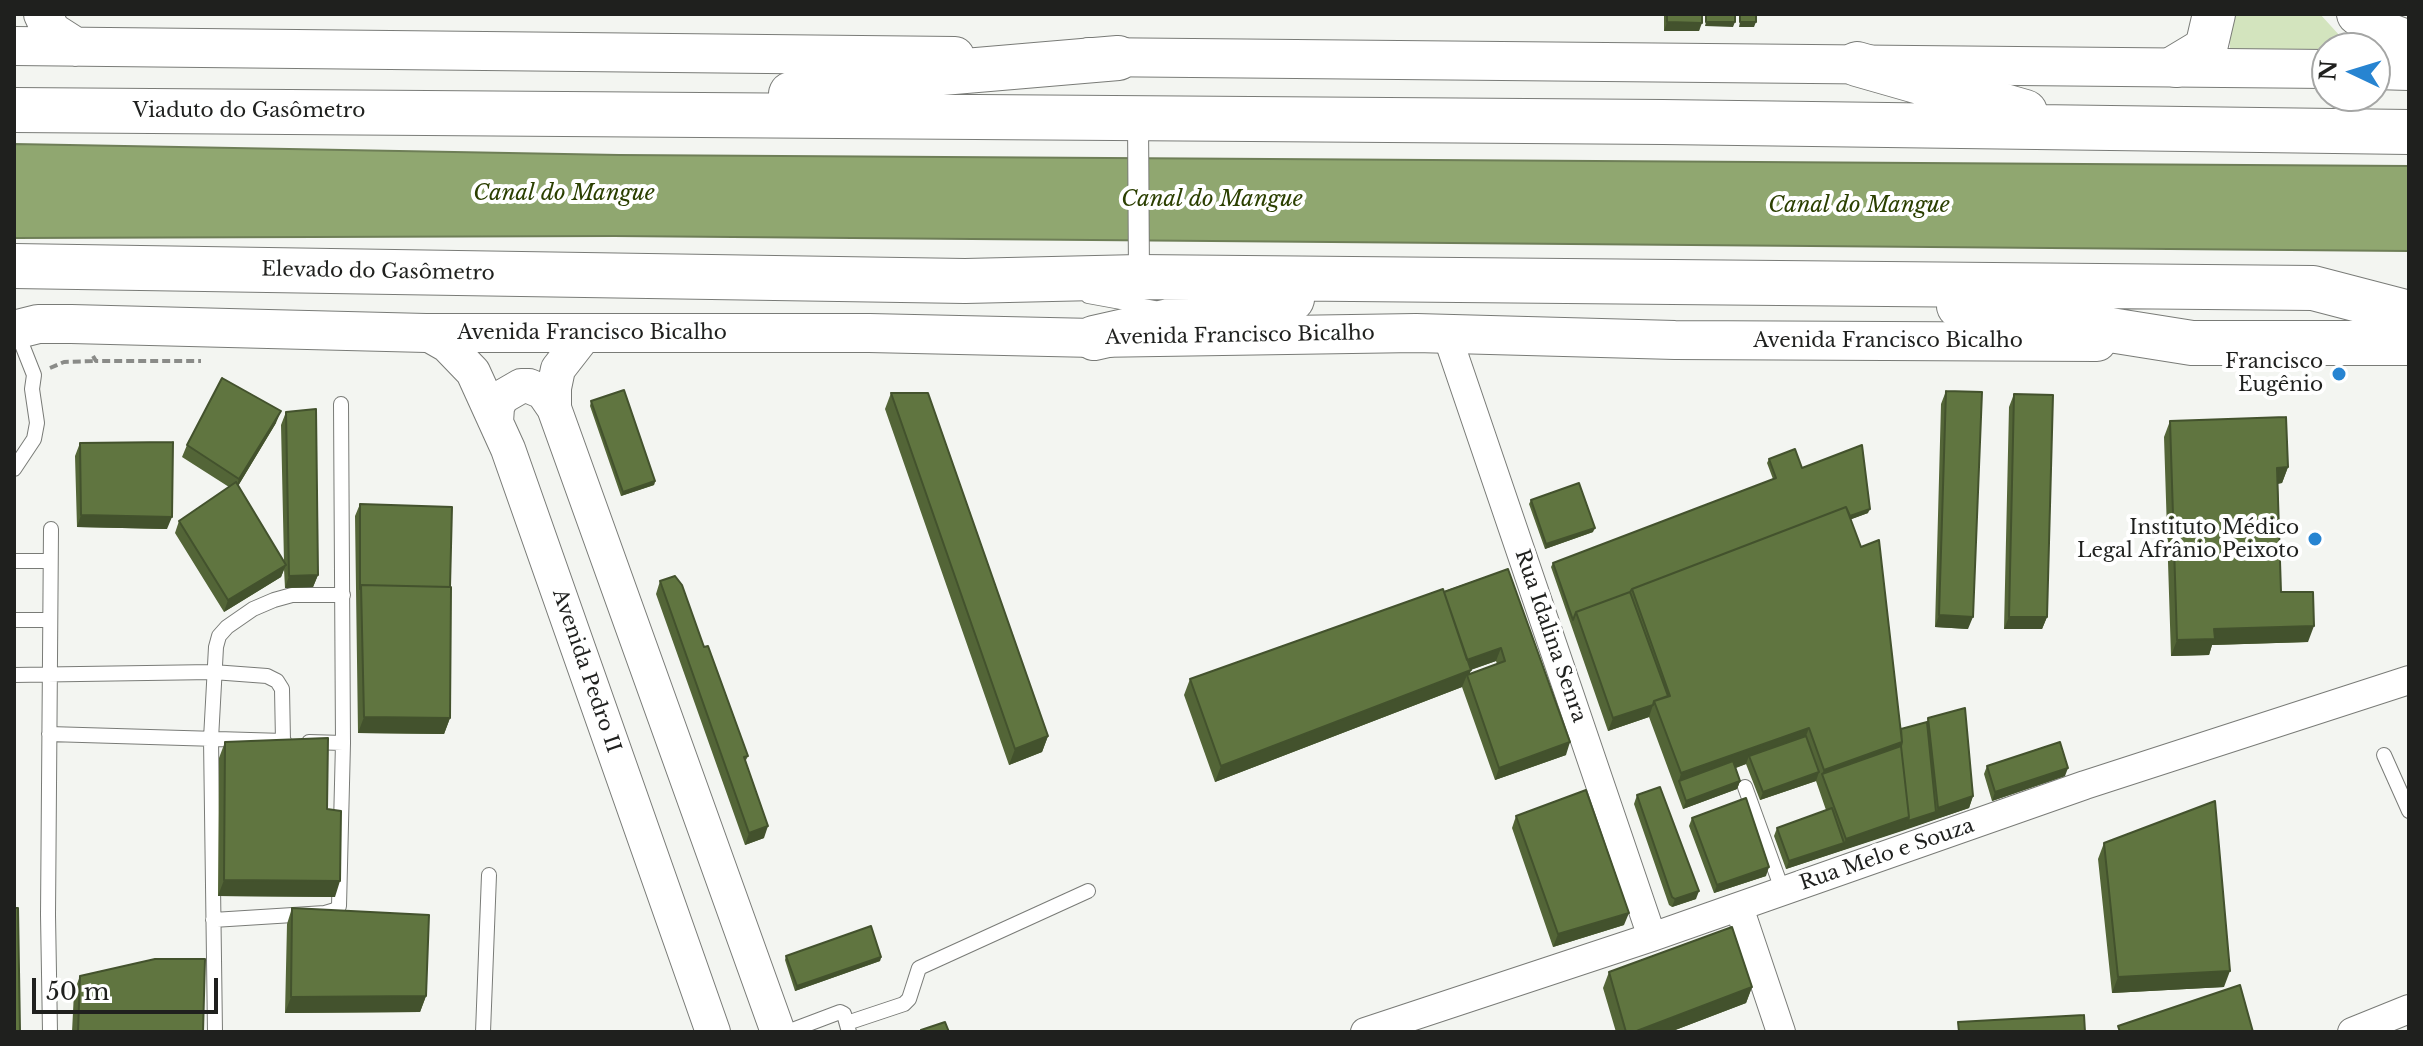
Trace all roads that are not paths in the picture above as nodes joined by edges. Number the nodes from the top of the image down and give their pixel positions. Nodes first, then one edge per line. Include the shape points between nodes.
1 (43, 14) edge
2 (2214, 14) edge
3 (2358, 14) edge
4 (2409, 42) edge
5 (14, 46) edge
6 (76, 47) junction
7 (1118, 58) junction
8 (1857, 64) junction
9 (2176, 66) junction
10 (2311, 69) edge
11 (14, 110) edge
12 (685, 114) junction
13 (2081, 128) junction
14 (2409, 132) edge
15 (1138, 137) junction
16 (1139, 261) junction
17 (14, 266) edge
18 (1408, 279) junction
19 (965, 281) junction
20 (1811, 282) junction
21 (2313, 288) junction
22 (2409, 288) edge
23 (1205, 313) junction
24 (2409, 313) edge
25 (15, 330) edge
26 (426, 333) junction
27 (586, 333) junction
28 (1432, 334) junction
29 (1094, 338) junction
30 (2192, 343) junction
31 (2409, 343) edge
32 (341, 404) dead end
33 (554, 408) junction
34 (496, 422) junction
35 (14, 469) edge
36 (51, 529) dead end
37 (14, 561) edge
38 (50, 561) junction
39 (343, 595) junction
40 (14, 620) edge
41 (50, 620) junction
42 (213, 672) junction
43 (50, 674) junction
44 (14, 675) edge
45 (2409, 680) edge
46 (49, 734) junction
47 (211, 739) junction
48 (283, 741) junction
49 (343, 743) junction
50 (2384, 755) dead end
51 (1745, 787) dead end
52 (2409, 811) edge
53 (489, 875) dead end
54 (1088, 891) dead end
55 (1783, 892) junction
56 (1739, 907) junction
57 (213, 920) junction
58 (1652, 937) junction
59 (2409, 1009) edge
60 (848, 1028) edge
61 (50, 1032) edge
62 (215, 1032) edge
63 (483, 1032) edge
64 (713, 1032) edge
65 (778, 1032) edge
66 (787, 1032) edge
67 (1365, 1032) edge
68 (1781, 1032) edge
69 (2352, 1032) edge

1 - 6 main road via 51,31
2 - 9 main road via 2207,44
3 - 4 main road via 2382,32
5 - 6 main road
6 - 7 main road
7 - 8 main road
7 - 12 highway via 930,74
8 - 9 main road
8 - 13 highway
9 - 10 main road
11 - 12 highway, Viaduto do Gasômetro
12 - 15 highway
13 - 14 highway
13 - 15 highway via 1647,122
15 - 16 street
16 - 18 highway
16 - 19 highway
17 - 19 highway, Elevado do Gasômetro
18 - 20 highway
18 - 23 highway
19 - 23 lane
20 - 21 highway
20 - 30 highway
21 - 22 main road
21 - 24 highway
23 - 28 lane
23 - 29 highway
25 - 26 main road, Avenida Francisco Bicalho via 71,324
25 - 35 lane via 34,375 37,423 34,439
26 - 27 main road, Avenida Francisco Bicalho
26 - 34 street, Avenida Pedro II via 467,364
27 - 29 main road, Avenida Francisco Bicalho
27 - 33 street via 558,369
28 - 29 main road, Avenida Francisco Bicalho
28 - 30 main road, Avenida Francisco Bicalho
28 - 58 street, Rua Idalina Senra
30 - 31 highway, Avenida Francisco Bicalho
32 - 39 lane
33 - 34 street via 543,392 521,386 502,397
33 - 65 street
34 - 64 street, Avenida Pedro II
36 - 38 lane
37 - 38 lane
38 - 41 lane
39 - 42 lane via 292,595 253,609 219,636
39 - 49 lane
40 - 41 lane
41 - 43 lane
42 - 43 lane
42 - 47 lane
42 - 48 lane via 277,681 283,698
43 - 44 lane
43 - 46 lane
45 - 55 street, Rua Melo e Souza via 2085,785
46 - 47 lane
46 - 61 lane
47 - 48 lane
47 - 57 lane
48 - 49 lane
49 - 57 lane via 339,906 325,913
50 - 52 lane
51 - 55 lane
53 - 63 lane
54 - 60 lane via 919,968 904,1004
55 - 56 street, Rua Melo e Souza
56 - 58 street, Rua Melo e Souza
56 - 68 street
57 - 62 lane
58 - 67 street, Rua Melo e Souza
59 - 69 street
60 - 66 lane via 840,1012

